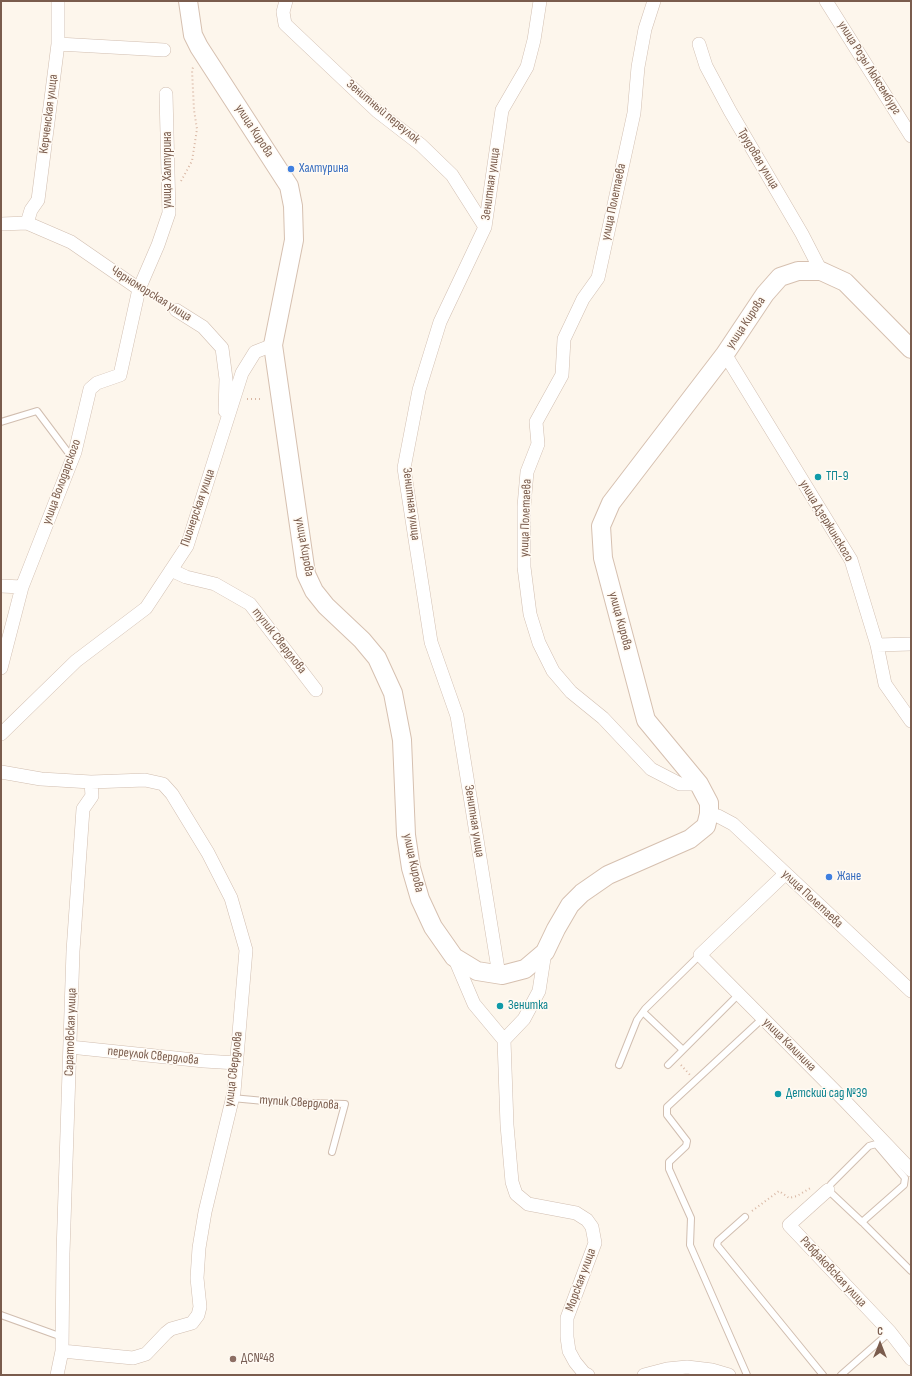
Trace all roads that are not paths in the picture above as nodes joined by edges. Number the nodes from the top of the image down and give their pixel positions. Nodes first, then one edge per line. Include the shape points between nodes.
1 (58, 1) edge
2 (188, 1) edge
3 (286, 1) edge
4 (540, 1) edge
5 (654, 1) edge
6 (826, 1) edge
7 (58, 44) junction
8 (700, 44) dead end
9 (164, 50) dead end
10 (166, 94) dead end
11 (911, 136) edge
12 (28, 223) junction
13 (1, 224) edge
14 (485, 227) junction
15 (822, 271) junction
16 (139, 289) junction
17 (176, 310) road end
18 (273, 345) junction
19 (911, 349) edge
20 (725, 354) junction
21 (1, 422) edge
22 (225, 427) junction
23 (72, 458) junction
24 (171, 570) junction
25 (1, 586) edge
26 (22, 587) junction
27 (911, 644) edge
28 (877, 645) junction
29 (1, 668) edge
30 (316, 690) dead end
31 (911, 721) edge
32 (1, 734) edge
33 (1, 772) edge
34 (91, 782) junction
35 (699, 784) junction
36 (709, 814) junction
37 (785, 874) junction
38 (545, 952) junction
39 (700, 955) junction
40 (454, 957) junction
41 (499, 975) junction
42 (911, 992) edge
43 (739, 994) junction
44 (643, 1012) junction
45 (763, 1018) junction
46 (504, 1040) junction
47 (70, 1047) junction
48 (683, 1050) junction
49 (237, 1063) junction
50 (619, 1065) dead end
51 (668, 1065) dead end
52 (232, 1098) junction
53 (332, 1152) dead end
54 (911, 1170) edge
55 (829, 1187) junction
56 (745, 1217) road end
57 (862, 1222) junction
58 (911, 1271) edge
59 (1, 1315) edge
60 (890, 1332) junction
61 (62, 1337) junction
62 (62, 1351) junction
63 (911, 1359) edge
64 (57, 1375) edge
65 (588, 1375) edge
66 (644, 1375) edge
67 (729, 1375) edge
68 (747, 1375) edge
69 (823, 1375) edge
70 (841, 1375) edge

1 - 7 street, Керченская улица
2 - 18 main road, улица Кирова via 193,35 205,58 289,186 293,206 294,240
3 - 14 street, Зенитный переулок via 283,12 286,24 377,111 421,145 452,175
4 - 14 street, Зенитная улица via 527,67 502,110
5 - 35 street, улица Полетаева via 645,29 638,67 634,113 598,278 583,299 564,339 562,375 536,422 538,444 527,472 524,506 524,567 530,614 539,643 552,671 571,692 603,718 651,770 680,784
6 - 11 street, улица Розы Люксембург
7 - 9 street
7 - 12 street, Керченская улица via 38,200 31,210
8 - 15 street, Трудовая улица via 706,66 730,111
10 - 16 street, улица Халтурина via 169,213
12 - 13 street, Черноморская улица
12 - 16 street, Черноморская улица via 71,242
14 - 41 street, Зенитная улица via 440,322 419,390 404,468 431,642 457,716
15 - 19 main road, улица Кирова via 845,282
15 - 20 main road, улица Кирова via 798,271 780,277 765,294
16 - 23 street, улица Володарского via 120,375 96,383 90,389
17 - 22 street, Черноморская улица via 203,327 222,348 226,379
18 - 22 street, Пионерская улица via 255,352 242,373
18 - 40 main road, улица Кирова via 306,574 314,591 326,606 377,658 393,693 402,740 406,835 411,868 420,899 433,927
20 - 28 street, улица Дзержинского via 851,560
20 - 35 main road, улица Кирова via 610,503 601,526 603,558 646,720
21 - 23 lane via 37,411
22 - 24 street, Пионерская улица via 187,546
23 - 26 street, улица Володарского
24 - 30 street, тупик Свердлова via 186,577 215,584 250,604
24 - 32 street, Пионерская улица via 146,608 76,661
25 - 26 street
26 - 29 street, улица Володарского
27 - 28 street
28 - 31 street, улица Дзержинского via 885,684
33 - 34 street via 41,779
34 - 47 street, Саратовская улица via 92,796 83,809 73,951
34 - 49 street, улица Свердлова via 146,780 164,784 208,853 231,898 246,950
35 - 36 main road, улица Кирова via 709,803
36 - 37 street, улица Полетаева via 733,824
36 - 38 main road, улица Кирова via 706,826 690,839 608,875 582,893 570,905
37 - 39 street
37 - 42 street, улица Полетаева
38 - 41 main road, улица Кирова via 525,969
38 - 46 street via 539,990 524,1019
39 - 43 street, улица Калинина
39 - 44 lane
40 - 41 main road, улица Кирова via 477,971
40 - 46 street via 474,1004
43 - 45 street, улица Калинина
43 - 48 lane
44 - 48 lane
44 - 50 lane via 637,1020
45 - 54 street, улица Калинина
45 - 68 lane via 667,1107 667,1115 686,1141 686,1146 669,1162 669,1169 691,1218 690,1245
46 - 65 street, Морская улица via 507,1124 512,1182 516,1194 528,1204 576,1213 592,1227 595,1242 567,1318 569,1351 575,1362
47 - 49 street, переулок Свердлова
47 - 61 street, Саратовская улица
48 - 51 lane
49 - 52 street, улица Свердлова
52 - 53 lane, тупик Свердлова via 345,1104
52 - 62 street, улица Свердлова via 199,1248 197,1278 200,1307 196,1319 192,1323 171,1329 150,1350 133,1358
55 - 57 lane
55 - 57 lane via 868,1146 876,1144 905,1178 904,1185
55 - 60 street, Рабфаковская улица via 789,1225
56 - 69 lane via 718,1240 717,1245
57 - 58 lane
59 - 61 lane
60 - 63 street, Рабфаковская улица
60 - 70 lane
61 - 62 street, Саратовская улица
62 - 64 street, Саратовская улица
66 - 67 street via 687,1367

